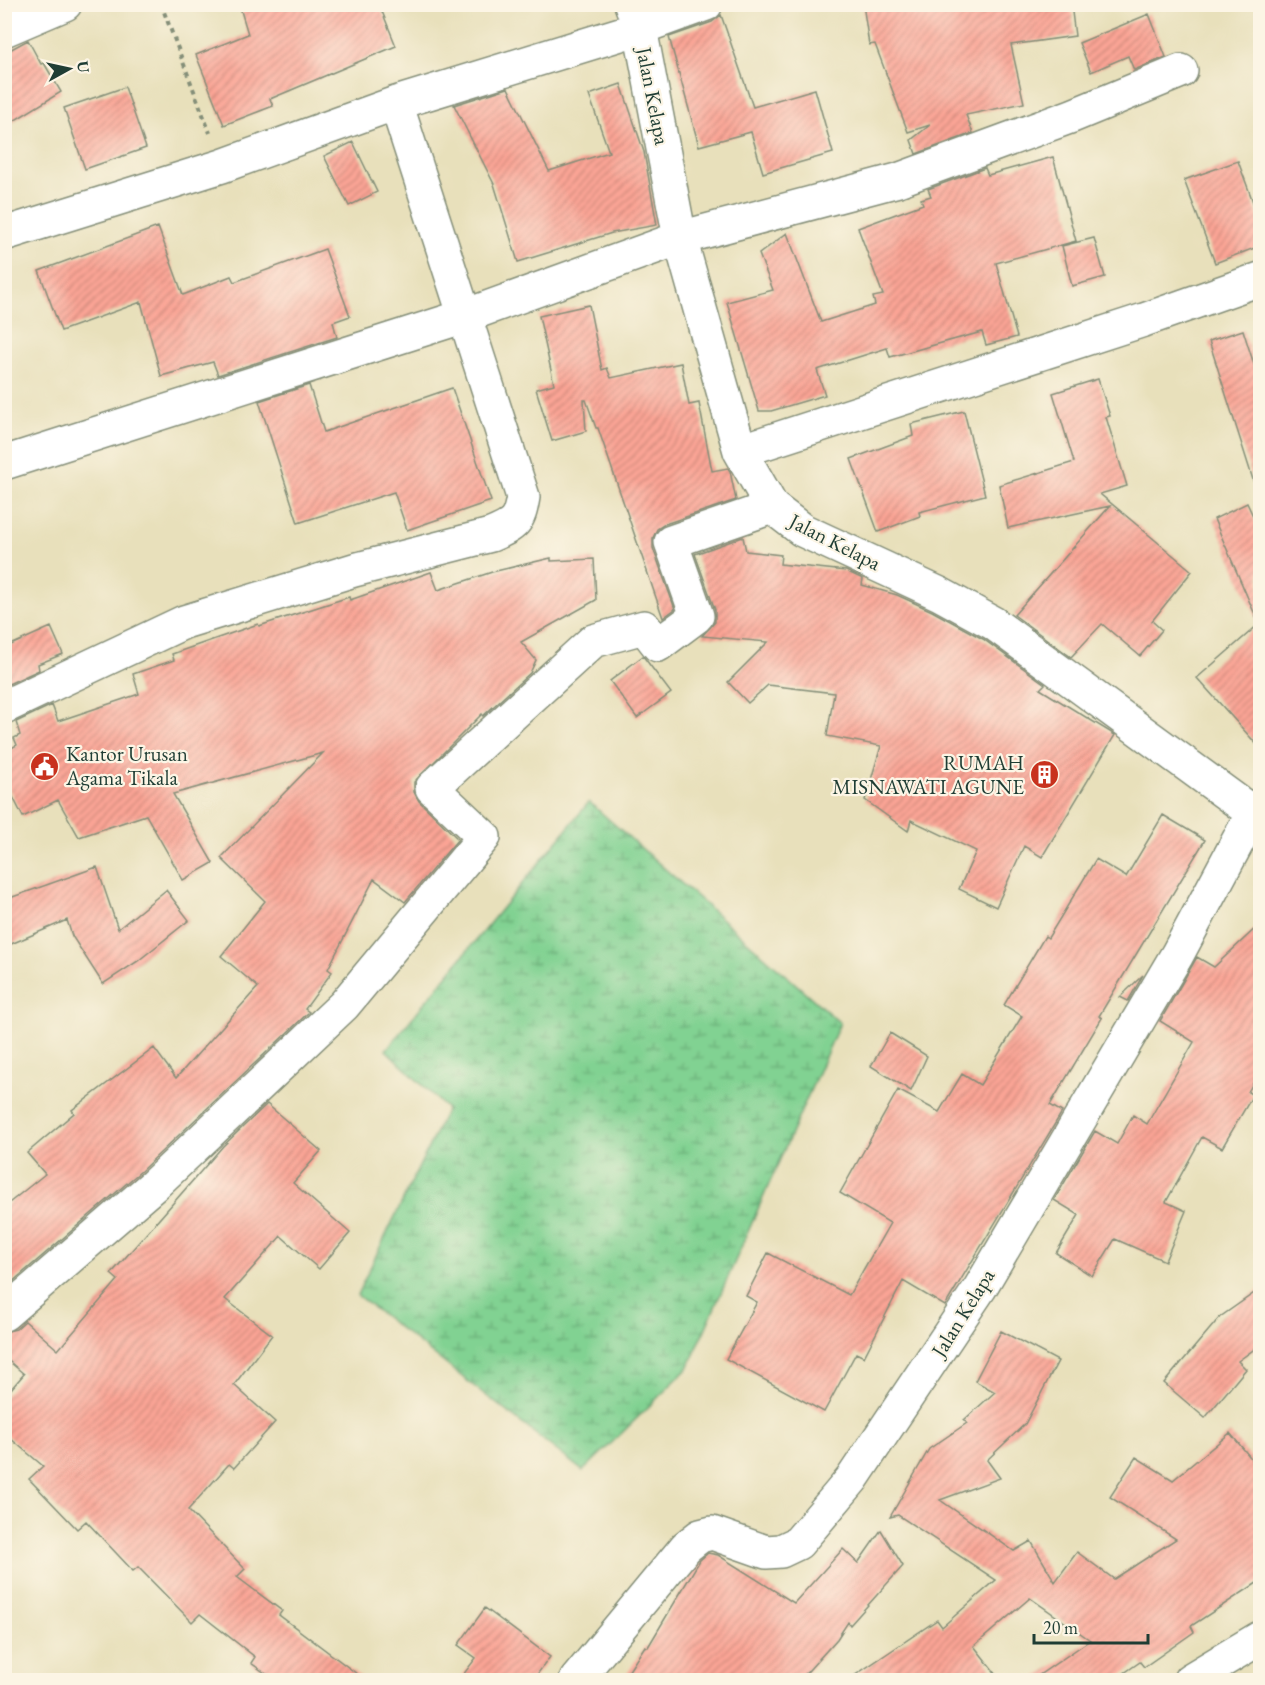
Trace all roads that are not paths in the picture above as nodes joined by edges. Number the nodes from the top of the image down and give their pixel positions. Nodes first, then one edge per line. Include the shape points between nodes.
1 (65, 4) edge
2 (706, 4) edge
3 (635, 16) edge
4 (4, 30) edge
5 (1181, 71) dead end
6 (396, 103) junction
7 (4, 234) edge
8 (680, 238) junction
9 (1260, 279) edge
10 (465, 316) junction
11 (740, 451) junction
12 (4, 463) edge
13 (772, 507) junction
14 (4, 707) edge
15 (1257, 809) edge
16 (4, 1314) edge
17 (1260, 1638) edge
18 (576, 1680) edge
19 (1190, 1680) edge

1 - 4 street
2 - 3 street, Jalan Kelapa
3 - 6 street
3 - 8 street, Jalan Kelapa
5 - 8 street via 898,180
6 - 7 street via 222,166
6 - 10 street
8 - 10 street
8 - 11 street, Jalan Kelapa
9 - 11 street
10 - 12 street
10 - 14 street via 523,496 520,517 509,527 184,622
11 - 13 street, Jalan Kelapa
13 - 15 street, Jalan Kelapa via 802,530 993,623
13 - 16 street via 671,542 697,616 658,645 644,627 593,641 432,788 484,837 344,1005 154,1185
15 - 18 street, Jalan Kelapa via 1177,955 980,1288 845,1488 798,1543 781,1551 758,1550 712,1533 700,1536
17 - 19 street

